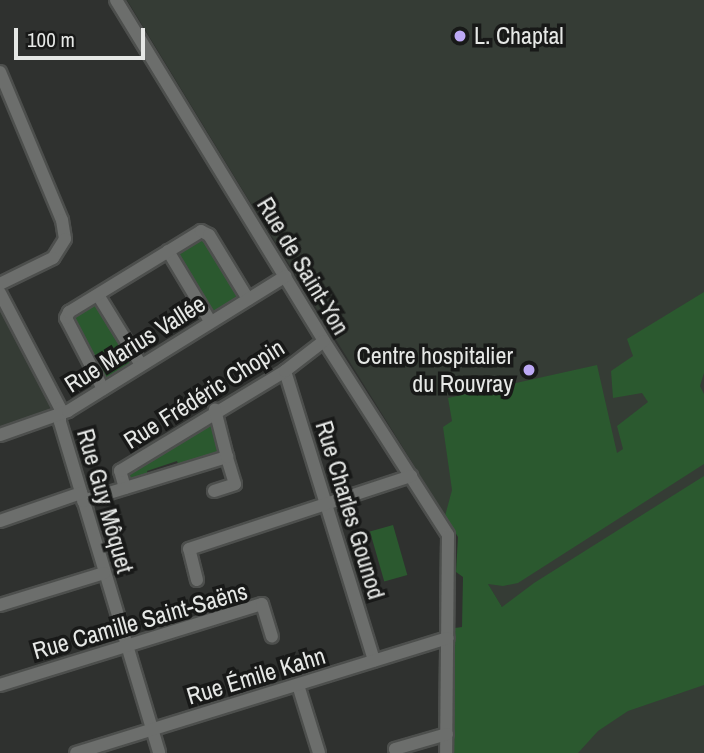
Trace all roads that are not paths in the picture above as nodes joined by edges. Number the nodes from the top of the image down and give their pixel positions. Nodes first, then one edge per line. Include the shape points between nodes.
1 (116, 0) edge
2 (0, 72) edge
3 (168, 251) junction
4 (286, 276) junction
5 (0, 284) edge
6 (0, 293) edge
7 (98, 295) junction
8 (248, 299) junction
9 (210, 321) junction
10 (324, 341) junction
11 (141, 365) junction
12 (285, 370) junction
13 (103, 389) junction
14 (215, 410) junction
15 (60, 414) junction
16 (0, 435) edge
17 (227, 457) junction
18 (411, 476) junction
19 (125, 488) junction
20 (214, 491) dead end
21 (82, 497) junction
22 (325, 505) junction
23 (0, 521) edge
24 (104, 573) junction
25 (197, 580) dead end
26 (0, 605) edge
27 (272, 637) dead end
28 (448, 638) junction
29 (125, 646) junction
30 (374, 661) junction
31 (0, 685) edge
32 (298, 685) junction
33 (152, 729) junction
34 (447, 734) junction
35 (76, 753) edge
36 (159, 753) edge
37 (318, 753) edge
38 (397, 753) edge
39 (446, 753) edge

1 - 4 street, Rue de Saint-Yon
2 - 5 street via 62,220 65,239 53,258
3 - 7 street
3 - 8 street via 201,231 209,234
3 - 9 street
4 - 8 street, Rue Marius Vallée
4 - 10 street, Rue de Saint-Yon
6 - 15 street, Rue Guy Môquet
7 - 11 street
7 - 13 street via 66,318
8 - 9 street, Rue Marius Vallée
9 - 11 street, Rue Marius Vallée
10 - 12 street, Rue Frédéric Chopin
10 - 18 street, Rue de Saint-Yon
11 - 13 street, Rue Marius Vallée
12 - 14 street, Rue Frédéric Chopin
12 - 22 street, Rue Charles Gounod
13 - 15 street, Rue Marius Vallée
14 - 17 street
14 - 19 street, Rue Frédéric Chopin via 120,471
15 - 16 street, Rue Marius Vallée
15 - 21 street, Rue Guy Môquet
17 - 19 street
17 - 20 street via 235,484
18 - 22 street
18 - 28 street, Rue de Saint-Yon via 449,538
19 - 21 street
21 - 23 street
21 - 24 street, Rue Guy Môquet
22 - 25 street via 189,549
22 - 30 street, Rue Charles Gounod
24 - 26 street
24 - 29 street, Rue Guy Môquet
27 - 29 street, Rue Camille Saint-Saëns via 262,604
28 - 30 street, Rue Émile Kahn
28 - 34 street, Rue de Saint-Yon
29 - 31 street, Rue Camille Saint-Saëns
29 - 33 street, Rue Guy Môquet
30 - 32 street, Rue Émile Kahn
32 - 33 street, Rue Émile Kahn
32 - 37 street
33 - 35 street, Rue Émile Kahn
33 - 36 street, Rue Guy Môquet
34 - 38 street via 396,749
34 - 39 street, Rue de Saint-Yon

